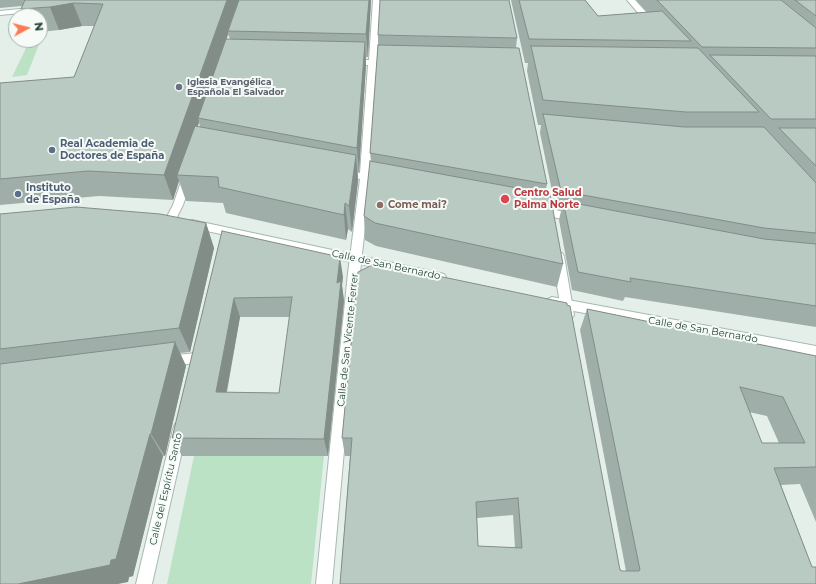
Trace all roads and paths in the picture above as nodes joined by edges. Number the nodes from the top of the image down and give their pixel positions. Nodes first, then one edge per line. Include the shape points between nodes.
1 (377, 0) edge
2 (631, 0) edge
3 (661, 33) edge
4 (344, 62) edge
5 (373, 63) junction
6 (404, 64) edge
7 (191, 167) edge
8 (335, 172) edge
9 (365, 177) junction
10 (396, 183) edge
11 (527, 208) edge
12 (549, 209) junction
13 (586, 220) edge
14 (553, 226) edge
15 (230, 231) junction
16 (222, 246) edge
17 (557, 248) edge
18 (356, 258) junction
19 (454, 280) edge
20 (543, 300) edge
21 (567, 305) junction
22 (571, 332) edge
23 (200, 343) edge
24 (816, 351) edge
25 (196, 358) junction
26 (157, 363) edge
27 (192, 373) edge
28 (184, 412) edge
29 (144, 584) edge
30 (324, 584) edge

1 - 5 street, Calle de San Vicente Ferrer
2 - 3 street
4 - 5 street
5 - 6 street
5 - 9 street, Calle de San Vicente Ferrer
7 - 15 street, Calle de San Bernardo via 178,205 166,220
8 - 9 street
9 - 10 street
9 - 18 street, Calle de San Vicente Ferrer
11 - 12 street
12 - 13 street
12 - 14 street
15 - 16 street
15 - 18 street, Calle de San Bernardo
17 - 21 street
18 - 19 street, Calle de San Bernardo
18 - 30 street, Calle de San Vicente Ferrer
20 - 21 street, Calle de San Bernardo
21 - 22 street
21 - 24 street, Calle de San Bernardo
23 - 25 street
25 - 26 street
25 - 27 street
28 - 29 street, Calle del Espíritu Santo

